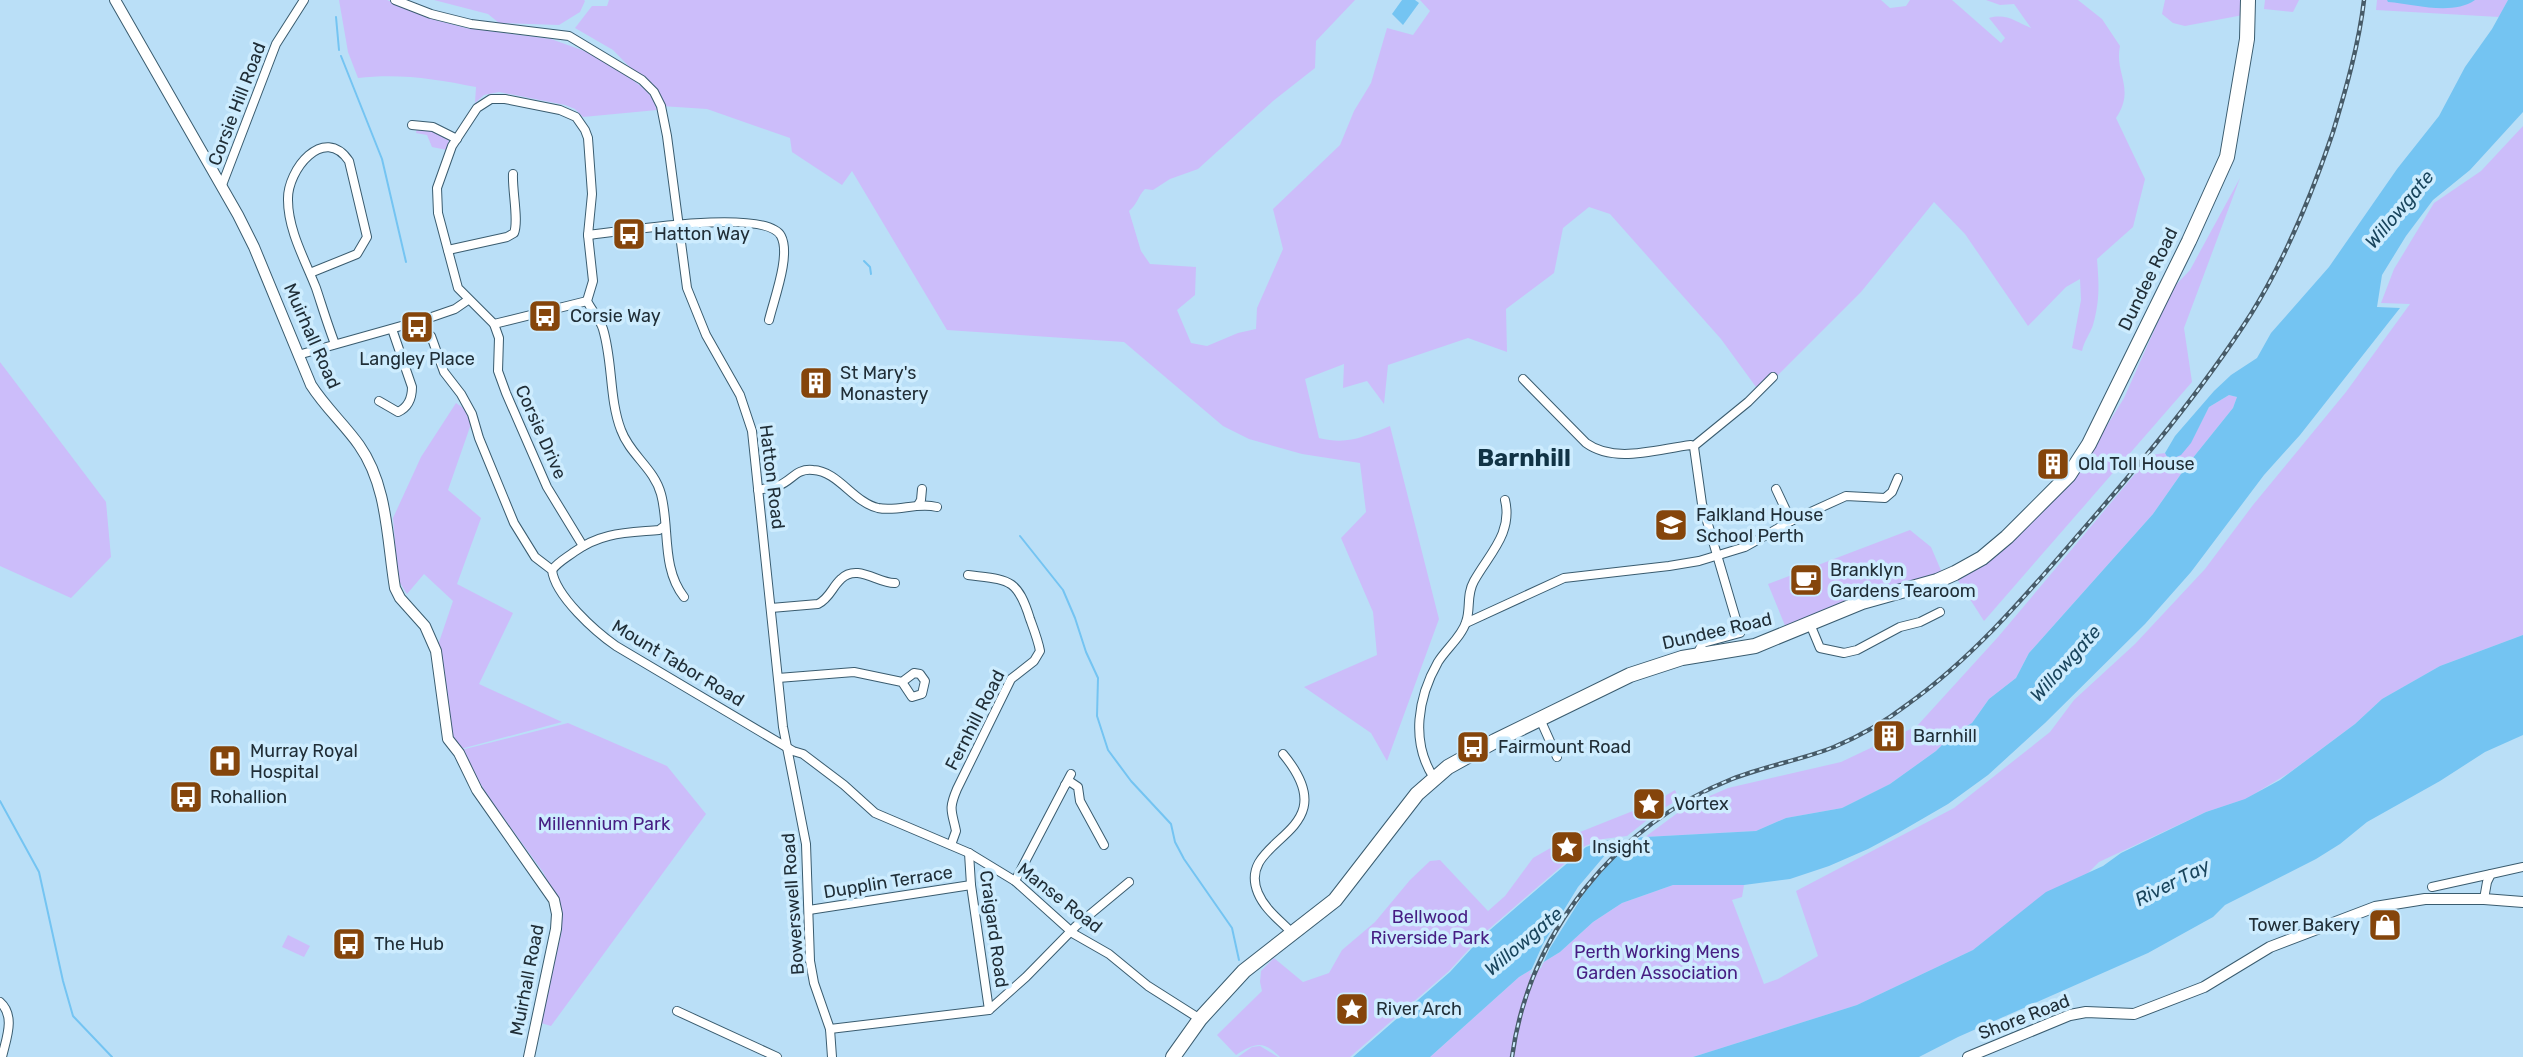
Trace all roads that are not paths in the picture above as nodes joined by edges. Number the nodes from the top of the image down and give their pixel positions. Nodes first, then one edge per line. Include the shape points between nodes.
1 (115, 0) edge
2 (304, 0) edge
3 (395, 0) edge
4 (2248, 0) edge
5 (412, 125) dead end
6 (457, 139) junction
7 (513, 174) dead end
8 (222, 185) junction
9 (677, 224) junction
10 (587, 235) junction
11 (448, 250) junction
12 (310, 274) junction
13 (468, 300) junction
14 (587, 302) junction
15 (769, 320) dead end
16 (494, 324) junction
17 (392, 328) junction
18 (431, 336) dead end
19 (335, 344) junction
20 (298, 355) junction
21 (1773, 377) dead end
22 (1523, 379) dead end
23 (379, 401) dead end
24 (1693, 446) junction
25 (1898, 478) dead end
26 (758, 489) junction
27 (922, 489) dead end
28 (1776, 489) dead end
29 (1505, 500) dead end
30 (918, 505) junction
31 (937, 507) dead end
32 (1791, 521) junction
33 (663, 527) junction
34 (583, 546) junction
35 (1718, 555) junction
36 (552, 570) junction
37 (968, 576) dead end
38 (895, 583) dead end
39 (684, 597) dead end
40 (771, 608) junction
41 (1940, 612) dead end
42 (1466, 623) junction
43 (1810, 624) junction
44 (1696, 656) junction
45 (778, 678) junction
46 (902, 682) dead end
47 (1539, 719) junction
48 (788, 748) junction
49 (1283, 754) dead end
50 (1557, 757) dead end
51 (1071, 774) dead end
52 (1434, 778) junction
53 (1065, 785) junction
54 (951, 845) junction
55 (1104, 845) dead end
56 (969, 853) junction
57 (2523, 867) edge
58 (2491, 874) junction
59 (1015, 881) junction
60 (1129, 882) dead end
61 (971, 885) junction
62 (2432, 887) dead end
63 (2484, 899) junction
64 (2523, 902) edge
65 (809, 910) junction
66 (1070, 931) junction
67 (1293, 934) junction
68 (0, 1002) edge
69 (989, 1010) junction
70 (677, 1011) dead end
71 (1200, 1019) junction
72 (830, 1029) junction
73 (2, 1057) edge
74 (529, 1057) edge
75 (777, 1057) edge
76 (832, 1057) edge
77 (1173, 1057) edge
78 (1968, 1057) edge

1 - 8 street, Muirhall Road
2 - 8 street, Corsie Hill Road via 276,44
3 - 9 street via 471,23 569,36 642,80 664,114
4 - 43 main road, Dundee Road via 2247,39 2227,157 2089,444 2069,475 2007,537 1973,563 1937,581 1862,602
5 - 6 street via 433,127
6 - 10 street via 477,108 491,99 571,114 588,138 592,194
6 - 11 street via 437,192
7 - 11 street via 514,233
8 - 20 street, Muirhall Road via 254,247
9 - 10 street
9 - 15 street via 762,223 781,235 784,262
9 - 26 street, Hatton Road via 695,312 746,410
10 - 14 street via 593,281
11 - 13 street via 457,285
12 - 12 street via 290,217 288,190 306,157 329,148 341,152 349,162 367,237 357,254
12 - 19 street
13 - 16 street
13 - 17 street via 444,313
14 - 16 street
14 - 33 street via 603,328 620,428 657,482
16 - 34 street, Corsie Drive via 499,338 498,371 506,393 549,490
17 - 19 street
17 - 23 street via 412,396 398,412
18 - 36 street, Mount Tabor Road via 444,372 472,414 514,523 535,557
19 - 20 street
20 - 74 street, Muirhall Road via 320,400 360,446 375,476 383,500 395,587 425,626 436,651 448,739 477,790 554,900 556,929
21 - 24 street
22 - 24 street via 1598,451 1615,455
24 - 35 street via 1702,504
25 - 32 street via 1885,498 1846,496
26 - 30 street via 780,485 797,472 814,470 877,508
26 - 40 street, Hatton Road
27 - 30 street
28 - 32 street
29 - 42 street via 1504,535 1472,584
30 - 31 street
32 - 35 street via 1745,547
33 - 34 street via 608,535
33 - 39 street via 672,572
34 - 36 street
35 - 42 street via 1669,566 1564,578
35 - 44 street via 1740,633 1703,643
36 - 48 street, Mount Tabor Road via 573,607 602,636
37 - 54 street, Fernhill Road via 1002,579 1018,589 1040,651 1011,679 957,789 950,805 956,831
38 - 40 street via 847,575 818,604
40 - 45 street, Hatton Road
41 - 43 street via 1844,653 1820,648
42 - 52 street via 1439,661 1422,701 1419,734
43 - 44 main road, Dundee Road via 1755,646
44 - 47 main road, Dundee Road via 1630,676
45 - 46 street via 855,672
45 - 48 street, Hatton Road
47 - 50 street
47 - 52 main road, Dundee Road via 1469,754
48 - 54 street, Manse Road via 803,754 875,813
48 - 65 street, Bowerswell Road via 806,844
49 - 67 street via 1303,786 1303,812 1297,825 1264,855 1255,883 1267,908
51 - 53 street
52 - 67 main road, Dundee Road via 1335,900
53 - 55 street via 1069,781 1079,787 1080,801
53 - 59 street
54 - 56 street, Manse Road
56 - 59 street, Manse Road
56 - 61 street, Craigard Road
57 - 58 street
58 - 62 street
58 - 63 street
59 - 66 street, Manse Road
60 - 66 street
61 - 65 street, Dupplin Terrace
61 - 69 street, Craigard Road
63 - 64 street
63 - 78 street, Shore Road via 2426,899 2375,907 2270,947 2204,987 2134,1014 2070,1016
65 - 72 street, Bowerswell Road via 814,983
66 - 69 street
66 - 71 street, Manse Road
67 - 71 main road, Dundee Road via 1244,971
68 - 73 street via 9,1016
69 - 72 street
70 - 75 street
71 - 77 main road, Dundee Road
72 - 76 street, Bowerswell Road

